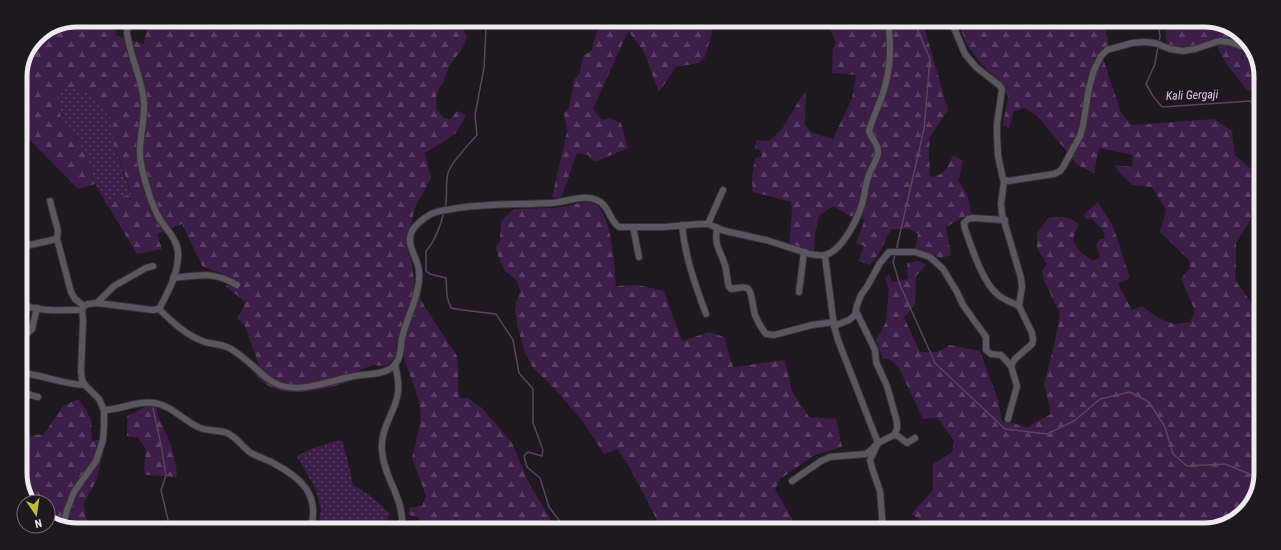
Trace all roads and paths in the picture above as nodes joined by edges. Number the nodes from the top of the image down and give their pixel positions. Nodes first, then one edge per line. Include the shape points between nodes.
1 (128, 27) edge
2 (888, 27) edge
3 (954, 27) edge
4 (1244, 47) edge
5 (1004, 181) junction
6 (723, 190) dead end
7 (50, 201) dead end
8 (1005, 220) junction
9 (708, 224) junction
10 (682, 225) junction
11 (633, 227) junction
12 (717, 229) junction
13 (57, 239) junction
14 (27, 245) edge
15 (804, 252) junction
16 (825, 256) junction
17 (639, 257) dead end
18 (154, 266) dead end
19 (173, 278) junction
20 (237, 285) dead end
21 (799, 292) dead end
22 (97, 304) junction
23 (27, 306) edge
24 (1019, 306) junction
25 (37, 308) junction
26 (83, 308) junction
27 (159, 309) junction
28 (856, 311) junction
29 (706, 314) dead end
30 (834, 324) junction
31 (27, 332) edge
32 (395, 365) junction
33 (1011, 366) junction
34 (27, 374) edge
35 (85, 385) junction
36 (27, 394) edge
37 (38, 397) dead end
38 (104, 410) junction
39 (1008, 419) dead end
40 (894, 435) junction
41 (915, 438) dead end
42 (878, 443) junction
43 (792, 481) dead end
44 (64, 521) edge
45 (312, 523) edge
46 (402, 523) edge
47 (883, 523) edge

1 - 19 street via 129,43 144,100 140,162 157,214 173,238 178,251 178,264
2 - 16 street via 891,49 889,65 883,95 869,131 878,148 878,156 869,172 862,205 850,231 843,241
3 - 5 street via 965,54 1002,89 997,135 1001,175
4 - 5 street via 1219,41 1183,50 1144,42 1107,50 1094,70 1080,136 1060,171 1046,176
5 - 8 street via 1001,204
6 - 9 street
7 - 13 street via 58,231
8 - 24 street via 1021,278
8 - 24 street via 972,218 964,221 964,225 985,280 997,294
9 - 10 street
9 - 12 street
10 - 11 street
10 - 29 street via 687,259
11 - 17 street
11 - 32 street via 619,227 613,222 602,203 587,198 474,205 431,214 417,225 411,234 410,242 419,270 418,287
12 - 15 street
12 - 30 street via 716,246 725,265 729,287 746,288 750,291 757,320 766,334 774,335 812,325
13 - 14 street
13 - 26 street via 71,292
15 - 16 street
15 - 21 street
16 - 30 street
18 - 22 street via 114,286
19 - 20 street via 208,274
19 - 27 street
22 - 26 street via 88,304
22 - 27 street
23 - 25 street
24 - 33 street via 1033,340
25 - 26 street
25 - 31 street via 31,331
26 - 35 street via 81,372
27 - 32 street via 192,336 228,347 270,381 282,386 314,386 354,376 380,373
28 - 30 street via 849,320
28 - 33 street via 861,295 889,252 915,252 930,257 943,269 963,305 986,337 986,350 991,354 1001,355
28 - 40 street via 875,350 876,362 887,386 897,422
30 - 42 street via 840,346
32 - 46 street via 398,381 397,399 383,434 382,450 386,470 401,508
33 - 39 street via 1016,386
34 - 35 street via 73,385
35 - 38 street via 99,400
36 - 37 street
38 - 44 street via 100,452 74,492
38 - 45 street via 156,403 200,428 232,436 250,452 290,472 300,482 313,505
40 - 41 street via 907,443
40 - 42 street
42 - 43 street via 866,454 826,459
42 - 47 street via 870,460 880,491

